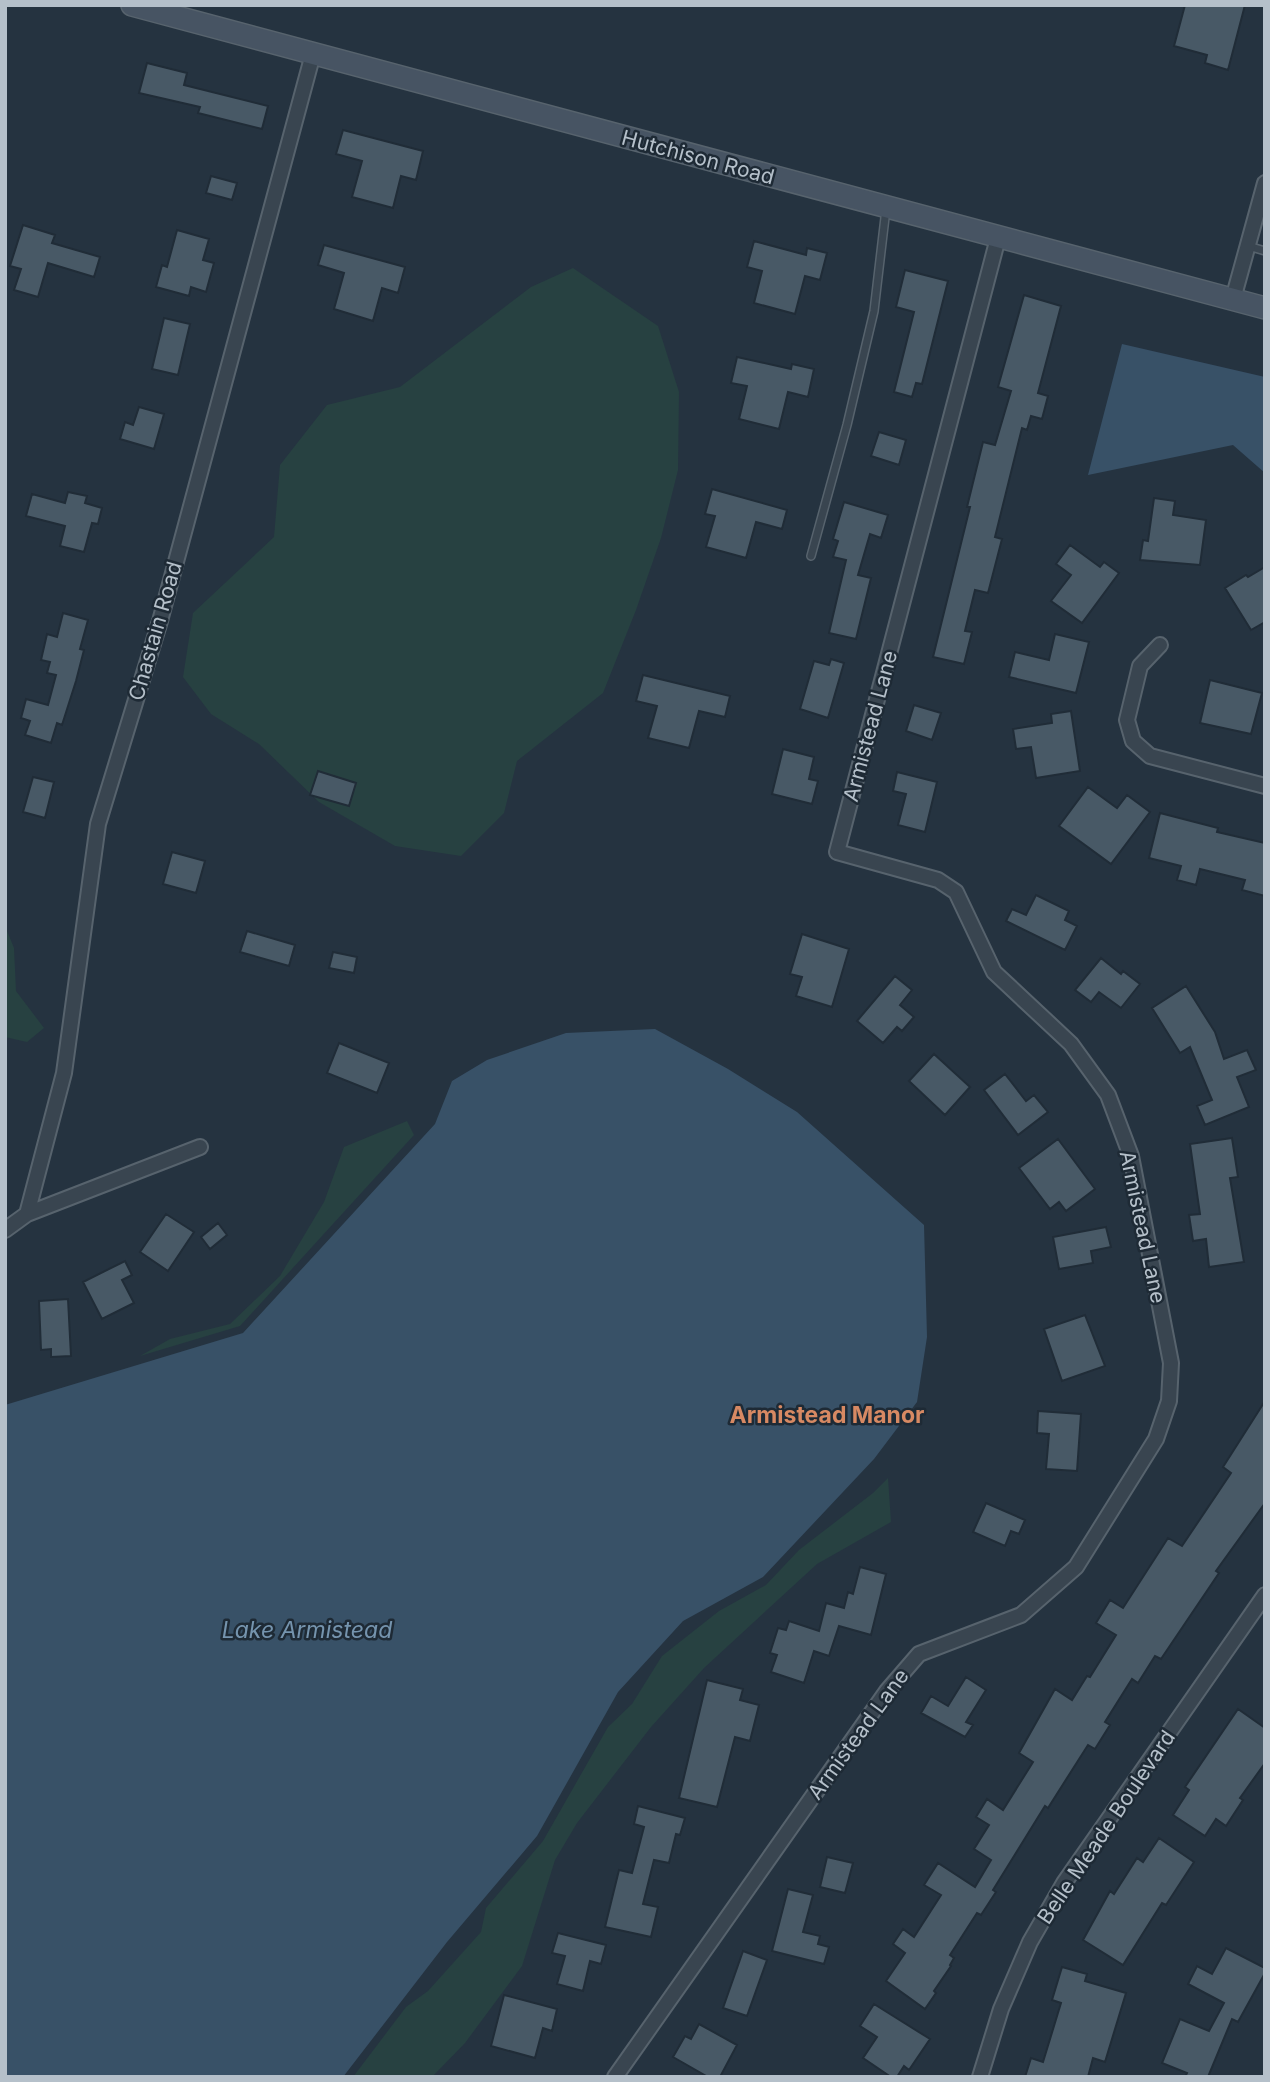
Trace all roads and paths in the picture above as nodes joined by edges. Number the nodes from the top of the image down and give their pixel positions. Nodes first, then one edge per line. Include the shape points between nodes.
1 (132, 5) edge
2 (313, 54) junction
3 (1265, 183) edge
4 (886, 208) junction
5 (998, 238) junction
6 (1248, 246) junction
7 (1265, 251) edge
8 (1233, 299) junction
9 (1265, 308) edge
10 (811, 556) dead end
11 (1160, 645) dead end
12 (1265, 786) edge
13 (200, 1147) dead end
14 (27, 1214) junction
15 (5, 1230) edge
16 (1265, 1595) edge
17 (615, 2077) edge
18 (980, 2077) edge

1 - 2 street, Hutchison Road
2 - 4 street, Hutchison Road
2 - 14 street, Chastain Road via 160,621 98,824 69,1050
3 - 6 street
4 - 5 street, Hutchison Road
4 - 10 lane via 874,311
5 - 8 street, Hutchison Road
5 - 17 street, Armistead Lane via 837,852 938,880 956,892 994,972 1072,1044 1108,1095 1131,1156 1171,1363 1169,1401 1157,1439 1076,1566 1021,1615 919,1654 887,1691
6 - 7 lane
6 - 8 street
8 - 9 street, Hutchison Road
11 - 12 street via 1140,666 1127,720 1133,741 1150,756
13 - 14 street
14 - 15 street
16 - 18 street, Belle Meade Boulevard via 1064,1883 1030,1942

